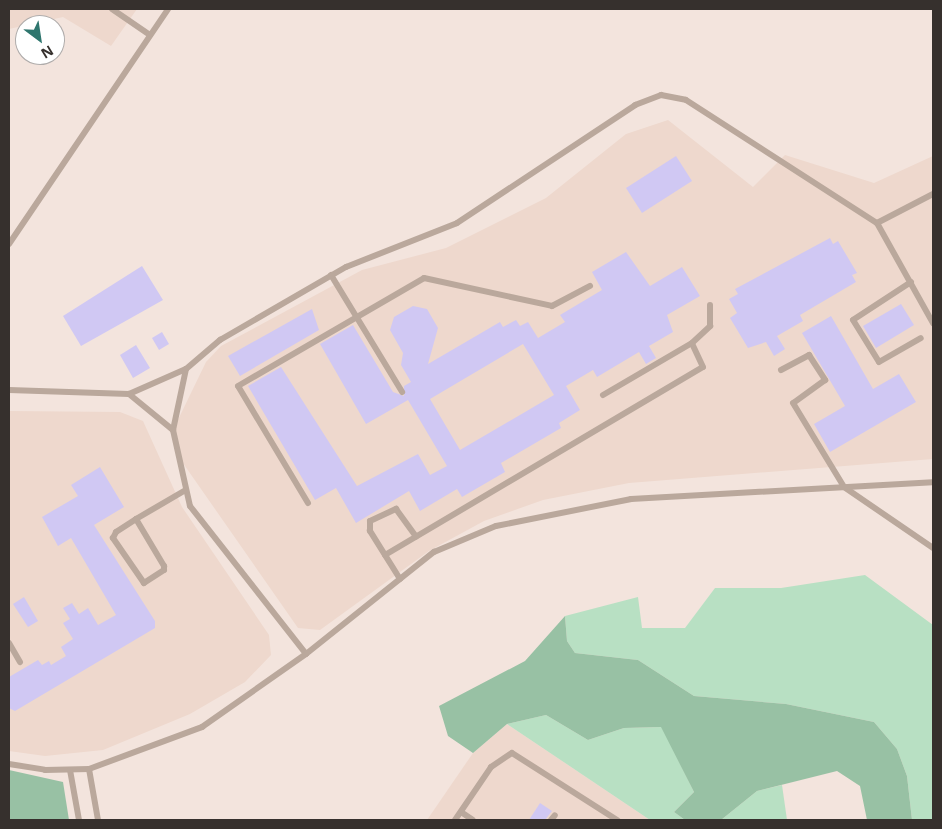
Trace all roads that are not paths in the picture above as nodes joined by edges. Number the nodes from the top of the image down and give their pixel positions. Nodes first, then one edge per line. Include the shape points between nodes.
1 (112, 9) edge
2 (168, 9) edge
3 (150, 35) junction
4 (933, 194) edge
5 (877, 223) junction
6 (9, 244) edge
7 (331, 275) junction
8 (911, 282) junction
9 (590, 286) dead end
10 (710, 305) dead end
11 (356, 315) junction
12 (933, 323) edge
13 (921, 338) dead end
14 (692, 342) junction
15 (186, 369) junction
16 (781, 370) dead end
17 (9, 390) edge
18 (402, 392) dead end
19 (129, 394) junction
20 (603, 395) dead end
21 (174, 430) junction
22 (933, 482) edge
23 (844, 487) junction
24 (184, 491) junction
25 (308, 502) dead end
26 (136, 519) junction
27 (416, 537) junction
28 (933, 548) edge
29 (385, 555) junction
30 (400, 579) junction
31 (9, 643) edge
32 (306, 654) junction
33 (20, 662) dead end
34 (9, 764) edge
35 (89, 769) junction
36 (70, 770) junction
37 (461, 812) junction
38 (79, 820) edge
39 (98, 820) edge
40 (455, 820) edge
41 (473, 820) edge
42 (617, 820) edge

1 - 3 lane
2 - 3 lane
3 - 6 lane
4 - 5 lane
5 - 7 lane via 686,100 661,95 635,105 457,223
5 - 8 lane
7 - 11 lane
7 - 15 lane via 220,340
8 - 12 lane
8 - 13 lane via 853,320 879,362
9 - 11 lane via 552,306 424,278
10 - 14 lane via 710,326
11 - 18 lane
11 - 25 lane via 238,386
14 - 20 lane
14 - 27 lane via 703,367
15 - 19 lane
15 - 21 lane
16 - 23 lane via 807,354 824,377 793,403
17 - 19 lane
19 - 21 lane
21 - 24 lane
22 - 23 lane
23 - 28 lane
23 - 30 lane via 668,495 582,508 472,534 434,552
24 - 26 lane
24 - 32 lane via 199,520
26 - 26 lane via 114,538 144,583 164,570 164,566
27 - 29 lane
27 - 29 lane via 402,514 390,509 369,526
29 - 30 lane
30 - 32 lane
31 - 33 lane
32 - 35 lane via 202,727
34 - 36 lane
35 - 36 lane
35 - 39 lane
36 - 38 lane
37 - 40 lane
37 - 41 lane
37 - 42 lane via 491,767 512,753

